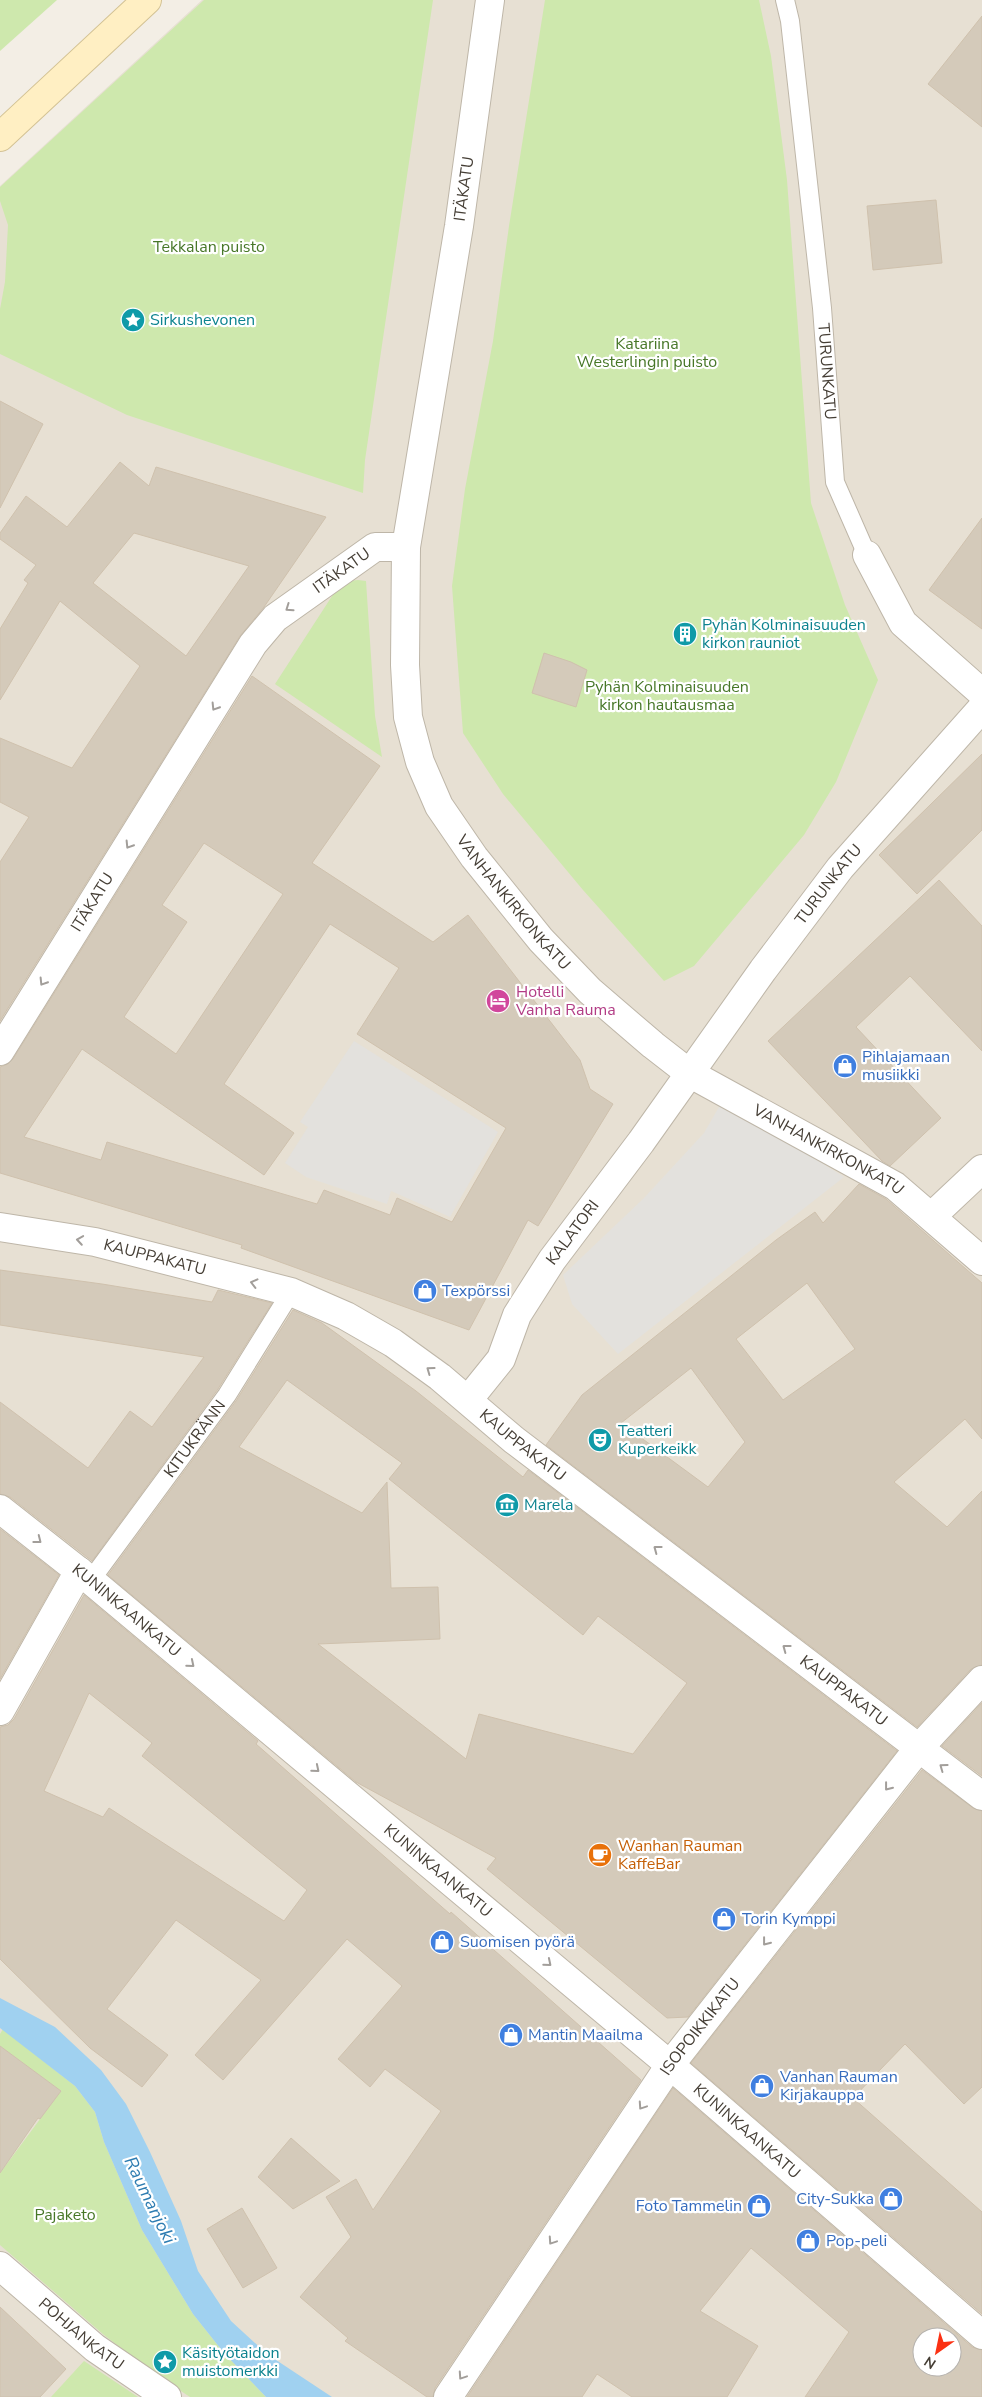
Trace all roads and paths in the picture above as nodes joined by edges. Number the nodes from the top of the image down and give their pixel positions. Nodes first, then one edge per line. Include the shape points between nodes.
1 (147, 0) edge
2 (490, 0) edge
3 (785, 0) edge
4 (0, 137) edge
5 (406, 547) junction
6 (867, 555) joint
7 (982, 694) edge
8 (982, 708) edge
9 (0, 1051) edge
10 (689, 1072) junction
11 (982, 1169) edge
12 (932, 1216) junction
13 (0, 1227) edge
14 (982, 1261) edge
15 (291, 1292) junction
16 (468, 1400) junction
17 (0, 1509) edge
18 (84, 1575) junction
19 (982, 1680) edge
20 (0, 1711) edge
21 (918, 1749) junction
22 (982, 1796) edge
23 (670, 2065) junction
24 (0, 2266) edge
25 (982, 2335) edge
26 (167, 2397) edge
27 (448, 2397) edge

1 - 4 main road
2 - 5 street, ITÄKATU via 458,226
3 - 6 lane, TURUNKATU via 822,308 835,482
5 -> 9 street, ITÄKATU via 375,547 275,618 253,644
5 - 10 street, VANHANKIRKONKATU via 408,717 420,762 439,806 474,857 541,940 590,991
6 - 7 street, TURUNKATU via 903,624
8 - 10 street, TURUNKATU via 840,868
10 - 12 street, VANHANKIRKONKATU via 858,1164 895,1186
10 - 16 street, KALATORI via 552,1260 517,1315 500,1358
11 - 12 street
12 - 14 street, VANHANKIRKONKATU
15 -> 13 street, KAUPPAKATU via 95,1242
16 -> 15 street, KAUPPAKATU via 393,1343 346,1316
15 - 18 lane, KITUKRÄNN via 227,1395 96,1573
21 -> 16 street, KAUPPAKATU via 514,1440
17 -> 18 street, KUNINKAANKATU
18 - 20 street
18 -> 23 street, KUNINKAANKATU
19 - 21 street, ISOPOIKKIKATU
22 -> 21 street, KAUPPAKATU
21 -> 23 street, ISOPOIKKIKATU
23 - 25 street, KUNINKAANKATU
23 -> 27 street, ISOPOIKKIKATU
24 - 26 street, POHJANKATU via 96,2348

